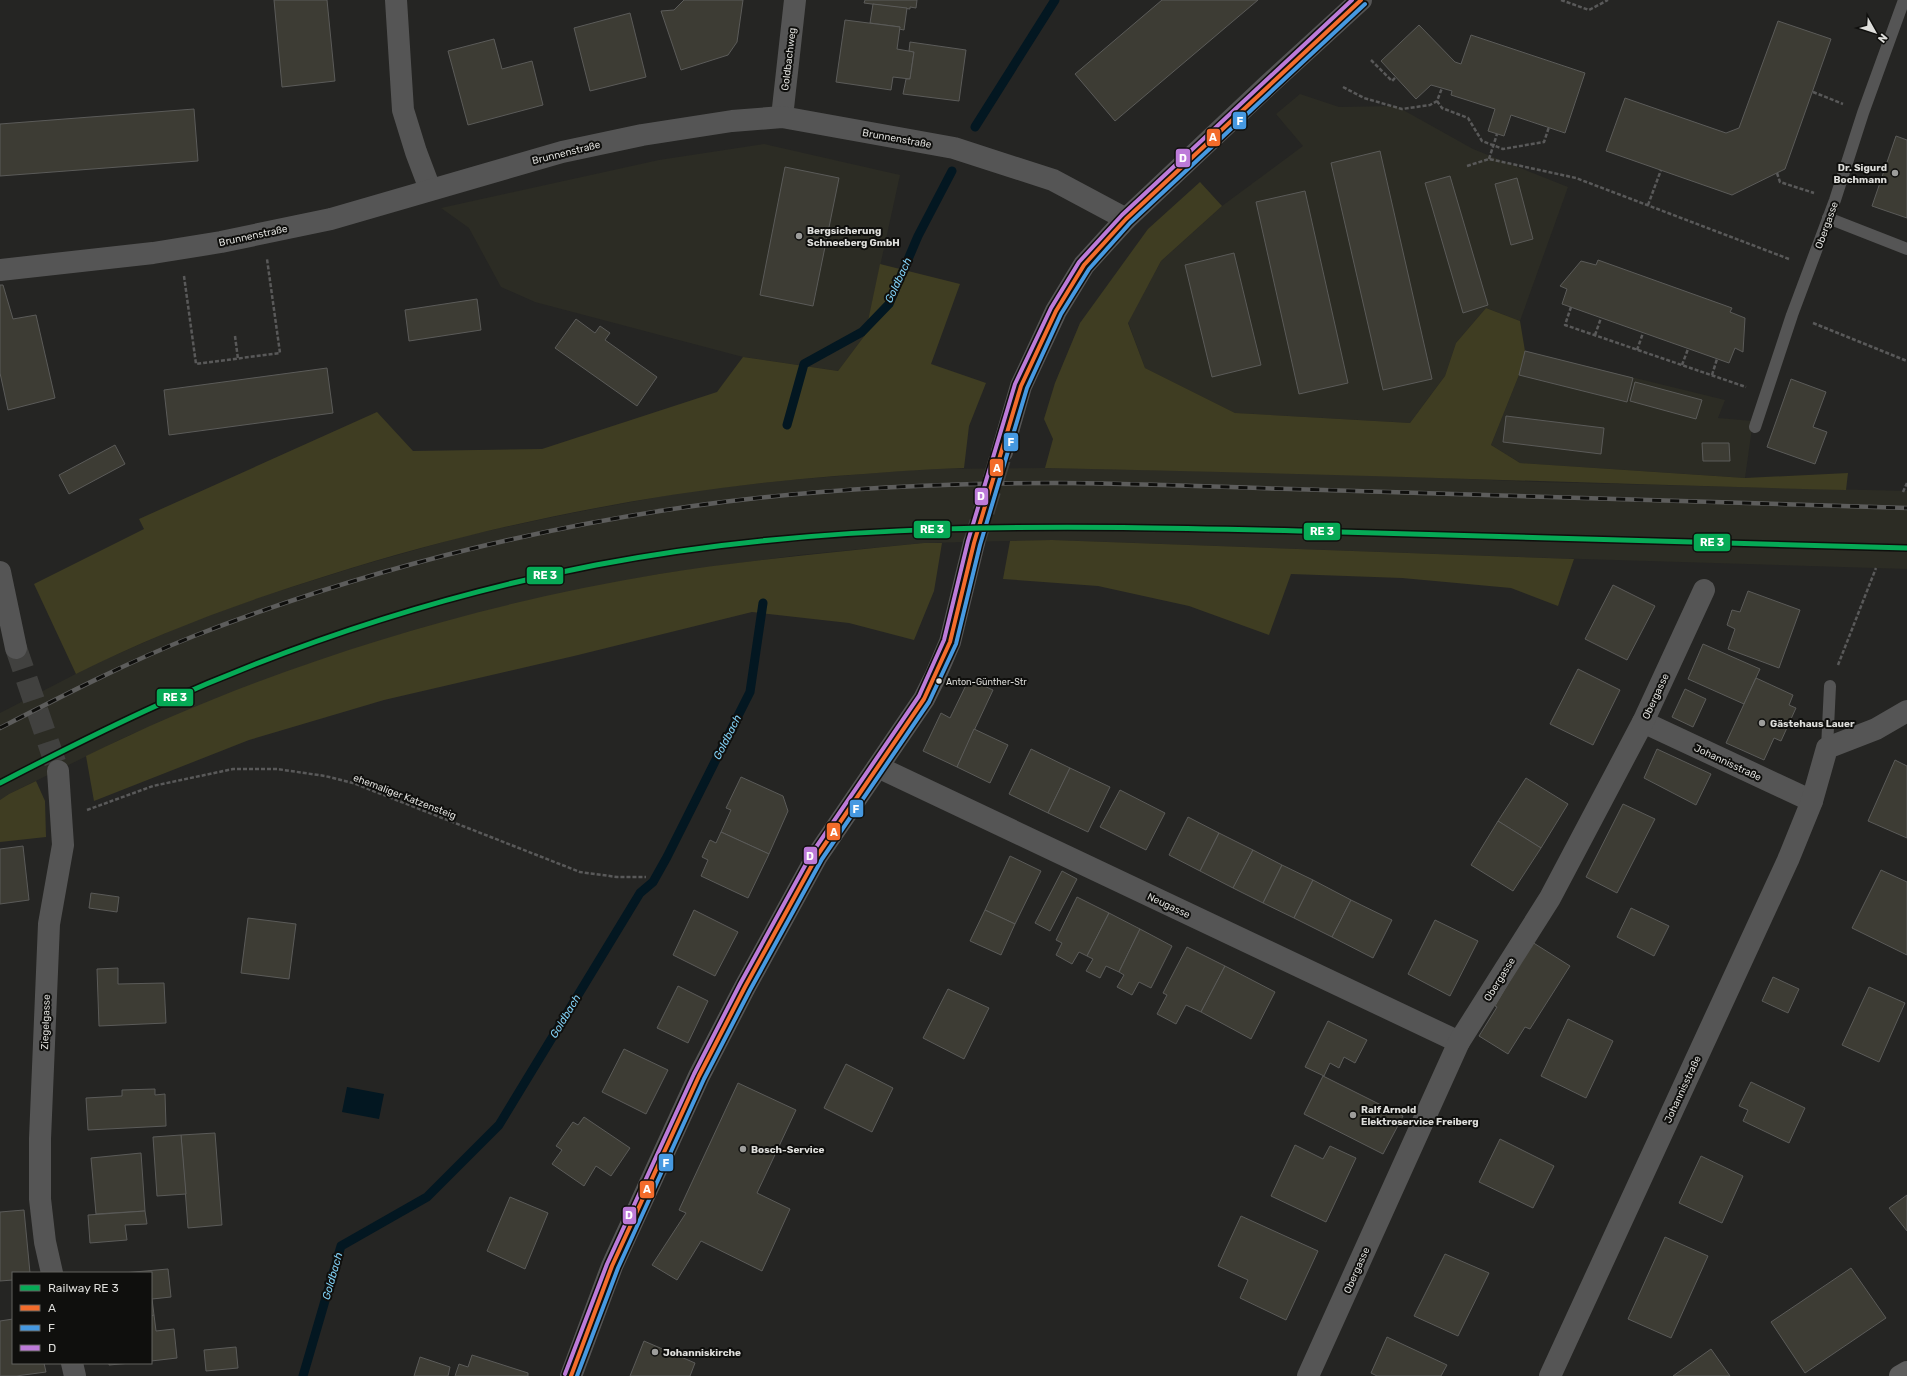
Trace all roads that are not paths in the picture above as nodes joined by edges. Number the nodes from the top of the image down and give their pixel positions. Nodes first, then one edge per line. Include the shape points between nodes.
1 (396, 0) edge
2 (795, 0) edge
3 (1361, 0) edge
4 (1904, 0) edge
5 (782, 117) junction
6 (430, 189) junction
7 (1828, 218) junction
8 (1126, 219) junction
9 (1907, 249) edge
10 (0, 270) edge
11 (1755, 427) dead end
12 (1002, 452) tunnel mouth
13 (974, 543) tunnel mouth
14 (0, 572) edge
15 (1704, 590) dead end
16 (16, 648) tunnel mouth
17 (1830, 686) road end
18 (1907, 711) edge
19 (1643, 722) junction
20 (1827, 748) junction
21 (878, 767) junction
22 (58, 771) tunnel mouth
23 (1812, 801) junction
24 (1459, 1042) junction
25 (52, 1272) edge
26 (72, 1364) edge
27 (1907, 1372) edge
28 (74, 1376) edge
29 (571, 1376) edge
30 (1308, 1376) edge
31 (1550, 1376) edge
32 (1900, 1376) edge

1 - 6 street via 403,110
2 - 5 street, Goldbachweg
3 - 8 street
4 - 7 lane, Obergasse
5 - 6 street, Brunnenstraße via 732,121 642,135 562,152
5 - 8 street, Brunnenstraße via 954,148 1053,180
6 - 10 street, Brunnenstraße via 331,219 180,249
7 - 9 lane
7 - 11 lane, Obergasse via 1792,315
8 - 12 street via 1084,265 1056,311 1021,386
13 - 21 street via 950,642 924,699
14 - 16 street
15 - 19 street, Obergasse
17 - 20 lane, Johannisstraße
18 - 20 street via 1876,728
19 - 23 street, Johannisstraße
19 - 24 street, Obergasse via 1550,898
20 - 23 street, Johannisstraße
21 - 24 street, Neugasse
21 - 29 street via 817,856 699,1076 612,1266
22 - 25 street, Ziegelgasse via 63,845 49,924 40,1139 40,1199
23 - 31 street, Johannisstraße via 1788,860
24 - 30 street, Obergasse
26 - 28 street
27 - 32 main road

